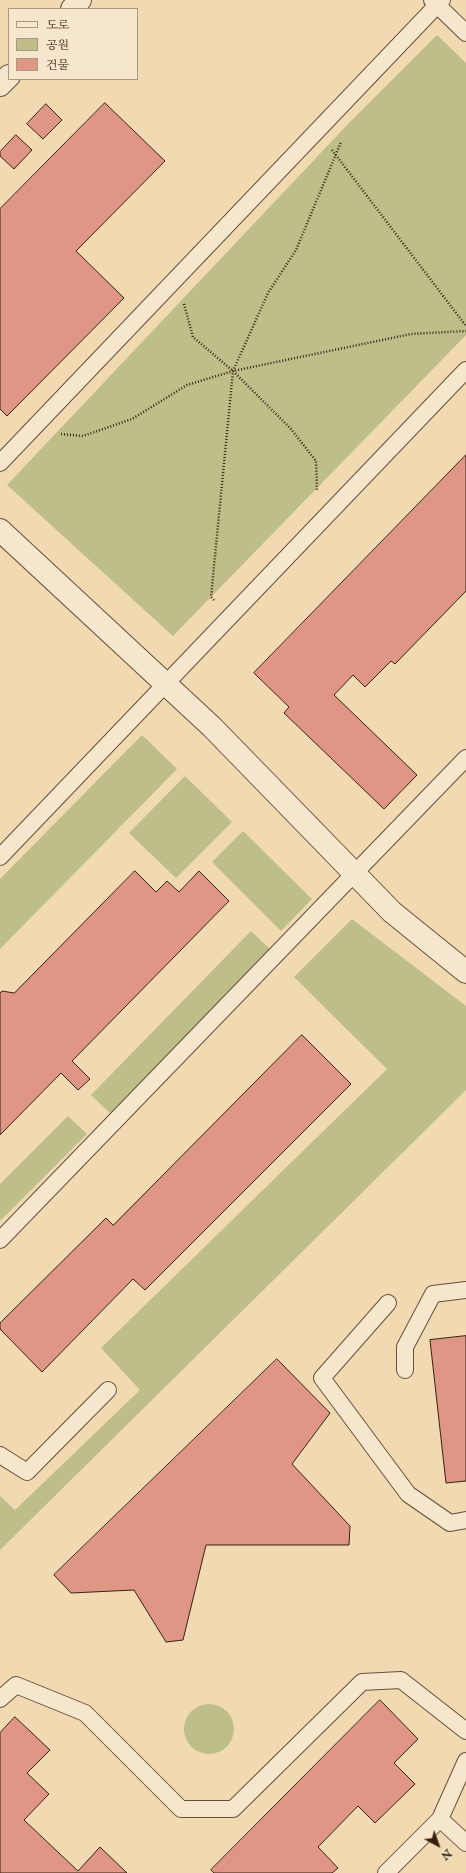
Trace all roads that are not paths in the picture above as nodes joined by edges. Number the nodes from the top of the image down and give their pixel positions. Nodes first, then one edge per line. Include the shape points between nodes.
1 (80, 0) edge
2 (437, 2) edge
3 (73, 8) edge
4 (466, 33) edge
5 (8, 77) edge
6 (0, 85) edge
7 (466, 370) edge
8 (0, 463) edge
9 (0, 530) edge
10 (166, 684) junction
11 (466, 758) edge
12 (0, 857) edge
13 (355, 874) junction
14 (466, 972) edge
15 (0, 1240) edge
16 (466, 1290) edge
17 (388, 1303) dead end
18 (405, 1370) dead end
19 (108, 1390) dead end
20 (0, 1455) edge
21 (466, 1520) edge
22 (0, 1699) edge
23 (466, 1731) edge
24 (466, 1761) edge
25 (440, 1819) junction
26 (466, 1843) edge
27 (386, 1873) edge

1 - 3 street
2 - 4 lane
2 - 8 lane
5 - 6 street
7 - 10 lane
9 - 10 street
10 - 12 lane
10 - 13 street via 212,727
11 - 13 lane
13 - 14 street via 392,912
13 - 15 lane
16 - 18 lane via 433,1294 405,1348
17 - 21 lane via 322,1378 408,1494 450,1523
19 - 20 lane via 27,1472
22 - 23 lane via 16,1685 85,1713 181,1809 233,1810 362,1682 401,1680
24 - 25 lane
25 - 26 lane
25 - 27 lane

